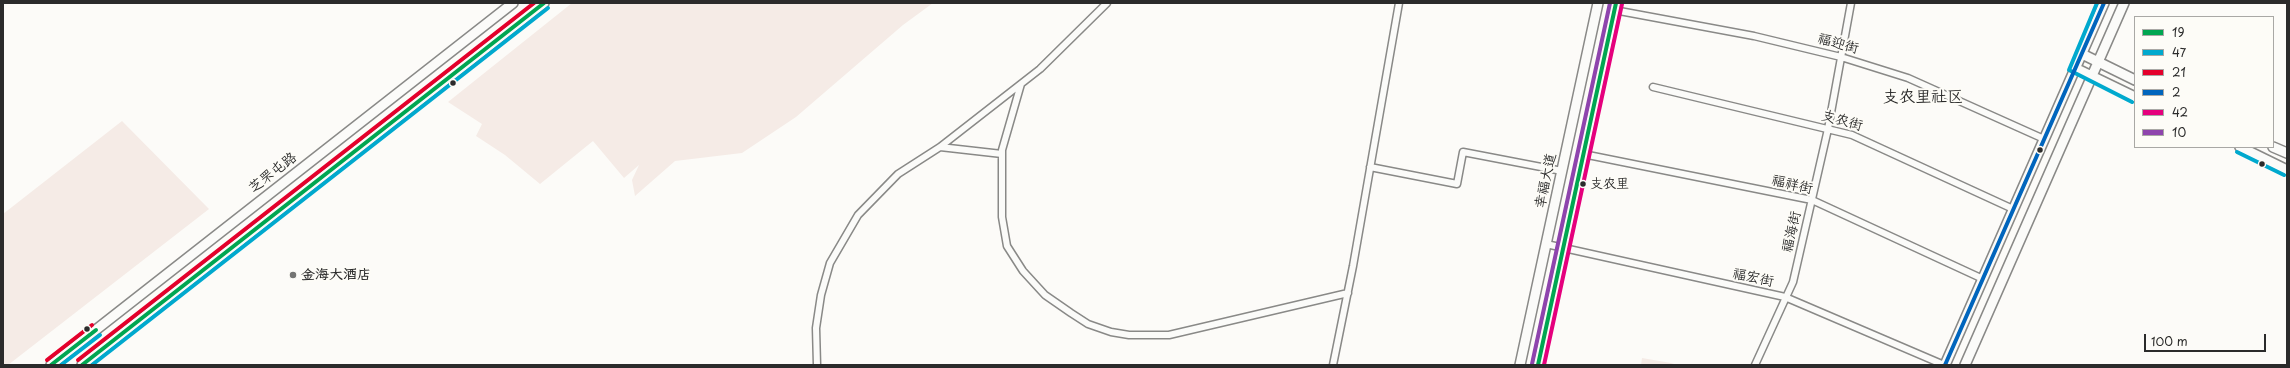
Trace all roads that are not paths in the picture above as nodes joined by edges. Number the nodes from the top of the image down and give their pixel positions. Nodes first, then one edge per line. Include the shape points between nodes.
1 (513, 3) edge
2 (544, 3) edge
3 (1106, 3) edge
4 (1399, 3) edge
5 (1598, 3) edge
6 (1851, 3) edge
7 (2104, 3) edge
8 (2124, 3) edge
9 (1615, 6) edge
10 (2082, 54) junction
11 (1841, 57) junction
12 (2098, 62) junction
13 (2076, 68) junction
14 (2092, 76) junction
15 (2134, 80) edge
16 (1021, 84) junction
17 (1653, 87) dead end
18 (2134, 97) edge
19 (1828, 129) junction
20 (2044, 139) junction
21 (940, 147) junction
22 (2274, 147) edge
23 (2242, 148) edge
24 (2287, 153) edge
25 (1002, 154) junction
26 (1583, 154) junction
27 (1370, 167) junction
28 (2287, 170) edge
29 (1562, 171) junction
30 (1812, 200) junction
31 (2013, 209) junction
32 (1546, 244) junction
33 (1563, 248) junction
34 (1982, 279) junction
35 (1348, 293) junction
36 (1786, 297) junction
37 (51, 365) edge
38 (82, 365) edge
39 (817, 365) edge
40 (1332, 365) edge
41 (1520, 365) edge
42 (1538, 365) edge
43 (1755, 365) edge
44 (1944, 365) edge
45 (1965, 365) edge

1 - 37 main road, 芝罘屯路
2 - 38 main road
3 - 16 street via 1040,70
4 - 27 street
5 - 29 main road, 幸福大道
6 - 11 street, 福海街
7 - 10 main road
8 - 12 main road
9 - 11 street, 福迎街
9 - 26 main road
10 - 12 main road
10 - 13 main road
11 - 19 street, 福海街
11 - 20 street, 福迎街 via 1908,78
12 - 14 main road
12 - 15 main road
13 - 14 main road
13 - 20 main road
14 - 18 main road
14 - 45 main road
16 - 21 street
16 - 25 street
17 - 19 street, 支农街
19 - 30 street, 福海街
19 - 31 street, 支农街 via 1871,142
20 - 31 main road
21 - 25 street
21 - 39 street via 898,174 858,215 845,236 830,263 821,295 816,328
22 - 24 main road
23 - 28 main road
25 - 35 street via 1002,217 1007,246 1023,271 1046,295 1088,324 1129,335 1170,335
26 - 30 street, 福祥街
26 - 33 main road
27 - 29 street via 1457,184 1463,152
27 - 35 street
29 - 32 main road, 幸福大道
30 - 34 street, 福祥街
30 - 36 street, 福海街 via 1793,282
31 - 34 main road
32 - 33 street, 福宏街
32 - 41 main road, 幸福大道
33 - 36 street, 福宏街
33 - 42 main road
34 - 44 main road
35 - 40 street
36 - 43 street, 福海街
36 - 44 street, 福宏街

